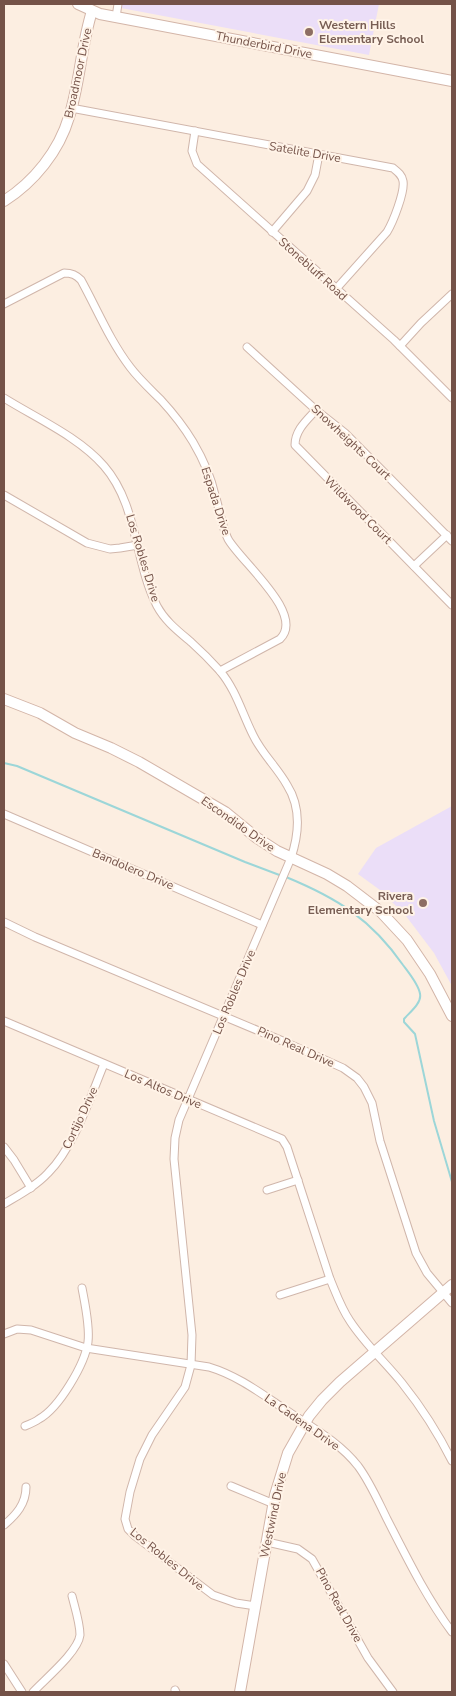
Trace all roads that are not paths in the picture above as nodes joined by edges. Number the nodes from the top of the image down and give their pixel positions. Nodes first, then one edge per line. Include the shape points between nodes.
1 (78, 4) edge
2 (118, 4) edge
3 (92, 11) junction
4 (116, 16) junction
5 (452, 81) edge
6 (72, 108) junction
7 (194, 131) junction
8 (319, 154) junction
9 (4, 201) edge
10 (272, 232) junction
11 (336, 289) junction
12 (452, 294) edge
13 (4, 304) edge
14 (400, 346) junction
15 (247, 347) dead end
16 (4, 398) edge
17 (452, 398) edge
18 (316, 410) junction
19 (4, 495) edge
20 (446, 535) junction
21 (452, 541) edge
22 (138, 545) junction
23 (414, 566) junction
24 (452, 605) edge
25 (220, 671) junction
26 (4, 699) edge
27 (4, 814) edge
28 (291, 858) junction
29 (4, 922) edge
30 (262, 924) junction
31 (223, 1016) junction
32 (452, 1016) edge
33 (4, 1021) edge
34 (104, 1064) junction
35 (188, 1099) junction
36 (4, 1147) edge
37 (298, 1180) junction
38 (31, 1188) junction
39 (268, 1190) dead end
40 (4, 1204) edge
41 (330, 1279) junction
42 (452, 1286) edge
43 (82, 1288) dead end
44 (444, 1293) junction
45 (280, 1295) dead end
46 (452, 1303) edge
47 (4, 1334) edge
48 (86, 1348) junction
49 (375, 1352) junction
50 (192, 1365) junction
51 (306, 1422) junction
52 (25, 1426) dead end
53 (452, 1461) edge
54 (231, 1486) dead end
55 (26, 1487) dead end
56 (274, 1504) junction
57 (4, 1525) edge
58 (267, 1542) junction
59 (72, 1596) dead end
60 (256, 1606) junction
61 (452, 1632) edge
62 (4, 1664) edge
63 (22, 1692) edge
64 (33, 1692) edge
65 (240, 1692) edge
66 (393, 1692) edge

1 - 3 street, Thunderbird Drive
2 - 4 street
3 - 4 street, Thunderbird Drive
3 - 6 street, Broadmoor Drive
4 - 5 street, Thunderbird Drive
6 - 7 street, Satelite Drive
6 - 9 street, Broadmoor Drive via 64,132 46,162 24,186
7 - 8 street, Satelite Drive
7 - 10 street, Stonebluff Road via 192,151 197,164
8 - 10 street via 315,175 307,191
8 - 11 street, Satelite Drive via 392,167 403,182 396,216 387,232
10 - 11 street, Stonebluff Road
11 - 14 street, Stonebluff Road
12 - 14 street
13 - 25 street, Espada Drive via 64,273 78,276 129,366 174,415 194,444 215,492 229,540 271,590 286,623 286,631 280,639
14 - 17 street, Stonebluff Road
15 - 18 street, Snowheights Court
16 - 22 street, Los Robles Drive via 84,446 100,461 124,498
18 - 20 street, Snowheights Court via 345,433
18 - 23 street, Wildwood Court via 299,430 295,445
19 - 22 street via 87,543 110,549
20 - 21 street, Snowheights Court
20 - 23 street
22 - 25 street, Los Robles Drive via 159,609
23 - 24 street, Wildwood Court
25 - 28 street, Los Robles Drive via 242,706 259,747 292,794 298,835
26 - 28 street, Escondido Drive via 40,712 75,733 139,762 225,812 265,844
27 - 30 street, Bandolero Drive
28 - 30 street, Los Robles Drive
28 - 32 street, Escondido Drive via 327,874 381,912 420,958
29 - 31 street, Pino Real Drive
30 - 31 street, Los Robles Drive
31 - 35 street, Los Robles Drive
31 - 44 street, Pino Real Drive via 343,1068 357,1078 372,1103 380,1141 416,1253 422,1266
33 - 34 street, Los Altos Drive
34 - 35 street, Los Altos Drive
34 - 38 street, Cortijo Drive via 68,1147 51,1170
35 - 37 street, Los Altos Drive via 282,1139
35 - 50 street, Los Robles Drive via 179,1120 174,1159 192,1335
36 - 38 street
37 - 39 street
37 - 41 street, Los Altos Drive
38 - 40 street, Cortijo Drive
41 - 45 street
41 - 49 street, Los Altos Drive via 349,1320
42 - 44 street, Westwind Drive
43 - 48 street
44 - 46 street, Pino Real Drive
44 - 49 street, Westwind Drive
47 - 48 street, La Cadena Drive via 17,1329 31,1330
48 - 50 street, La Cadena Drive
48 - 52 street via 82,1363 61,1397 41,1419
49 - 51 street, Westwind Drive via 328,1394
49 - 53 street, Los Altos Drive via 420,1406
50 - 51 street, La Cadena Drive via 229,1374
50 - 60 street, Los Robles Drive via 185,1387 140,1458 126,1509 126,1525 135,1536 206,1591 227,1600
51 - 56 street, Westwind Drive via 284,1463
51 - 61 street, La Cadena Drive via 344,1451 364,1475 412,1568
54 - 56 street
55 - 57 street via 21,1508
56 - 58 street, Westwind Drive
58 - 60 street, Westwind Drive
58 - 66 street, Pino Real Drive via 298,1549 312,1559 368,1658
59 - 64 street via 80,1629 79,1641
60 - 65 street, Westwind Drive
62 - 63 street

